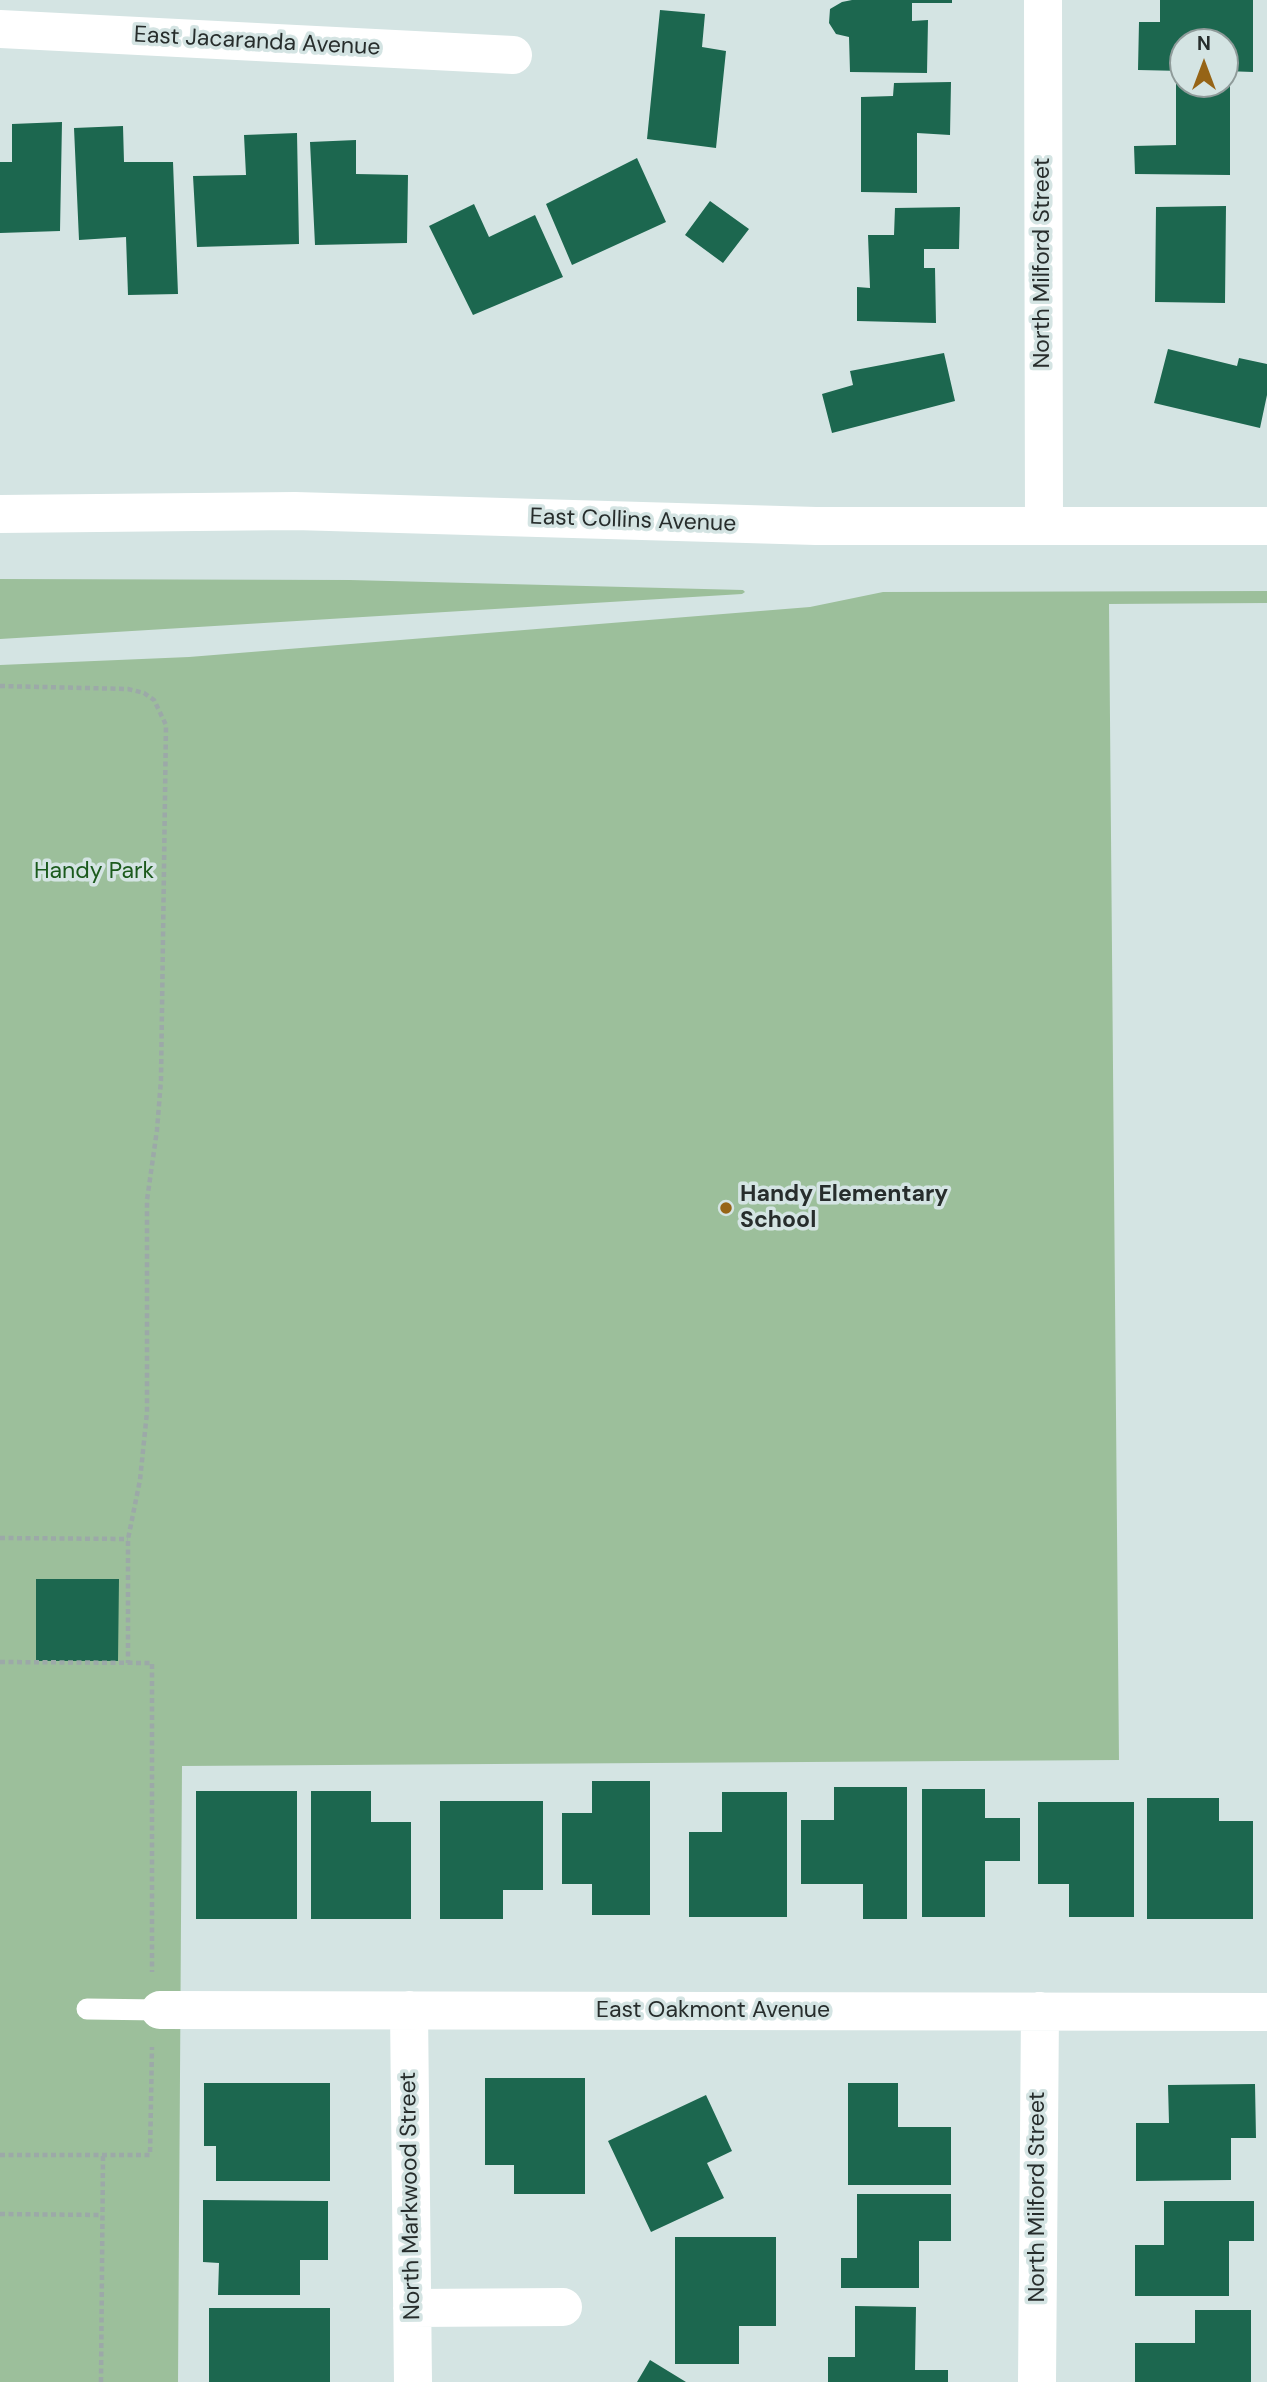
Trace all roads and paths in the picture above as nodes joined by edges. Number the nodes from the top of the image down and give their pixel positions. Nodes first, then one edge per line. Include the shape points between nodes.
1 (1043, 0) edge
2 (0, 29) edge
3 (513, 55) dead end
4 (0, 514) edge
5 (1044, 526) junction
6 (1267, 526) edge
7 (0, 685) edge
8 (0, 1538) edge
9 (128, 1539) junction
10 (0, 1662) edge
11 (128, 1662) junction
12 (87, 2009) dead end
13 (156, 2010) junction
14 (409, 2010) junction
15 (1040, 2011) junction
16 (1267, 2012) edge
17 (0, 2155) edge
18 (103, 2155) junction
19 (0, 2214) edge
20 (102, 2215) junction
21 (563, 2307) dead end
22 (412, 2308) junction
23 (101, 2382) edge
24 (413, 2382) edge
25 (1037, 2382) edge

1 - 5 street, North Milford Street
2 - 3 street, East Jacaranda Avenue
4 - 5 street, East Collins Avenue via 295,511 816,526
5 - 6 street, East Collins Avenue
7 - 9 path via 128,689 154,700 166,726 161,1080 145,1231 147,1412
8 - 9 path
9 - 11 path
10 - 11 path
11 - 13 path via 152,1662
12 - 13 lane
13 - 14 street, East Oakmont Avenue
13 - 18 path via 150,2155
14 - 15 street, East Oakmont Avenue
14 - 22 street, North Markwood Street
15 - 16 street, East Oakmont Avenue
15 - 25 street, North Milford Street
17 - 18 path
18 - 20 path
19 - 20 path
20 - 23 path
21 - 22 street
22 - 24 street, North Markwood Street

